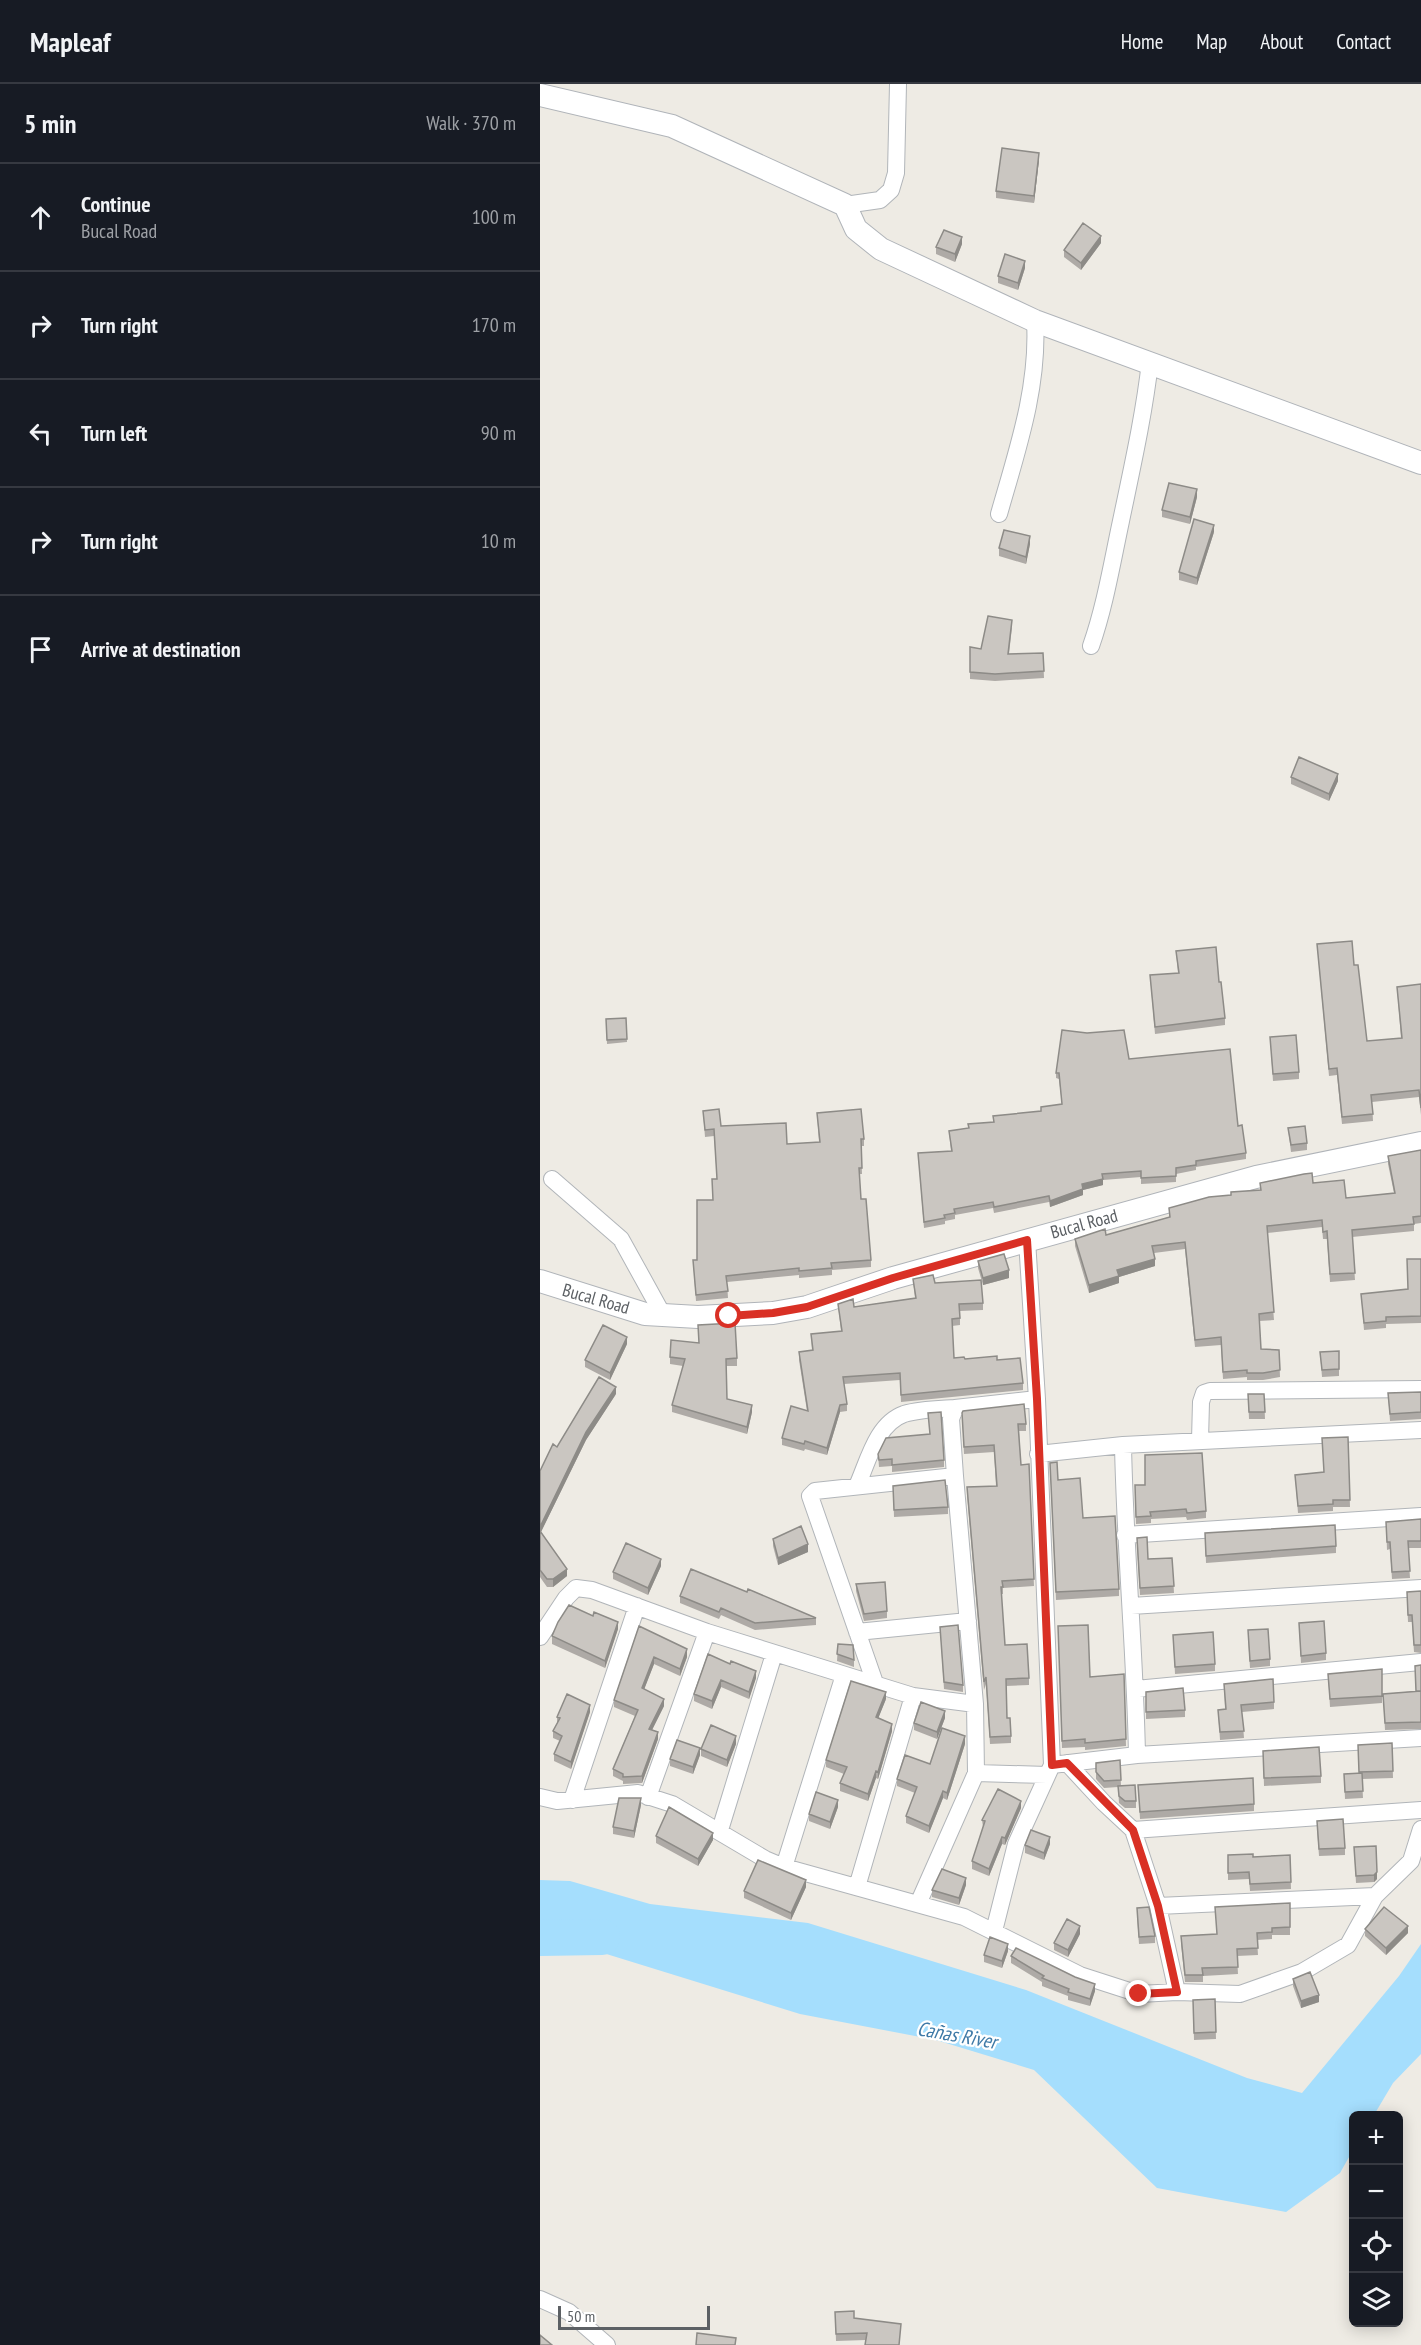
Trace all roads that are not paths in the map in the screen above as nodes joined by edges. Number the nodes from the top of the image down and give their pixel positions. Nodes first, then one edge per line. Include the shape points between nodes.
1 (898, 84) edge
2 (540, 95) edge
3 (845, 205) junction
4 (1035, 321) junction
5 (1150, 362) junction
6 (1421, 463) edge
7 (999, 514) dead end
8 (1091, 646) dead end
9 (1421, 1143) edge
10 (552, 1179) dead end
11 (1027, 1240) junction
12 (540, 1281) edge
13 (663, 1315) junction
14 (1421, 1389) edge
15 (1037, 1399) junction
16 (955, 1408) junction
17 (1421, 1430) edge
18 (1200, 1440) junction
19 (1123, 1445) junction
20 (1038, 1454) junction
21 (956, 1476) junction
22 (857, 1486) junction
23 (1421, 1516) edge
24 (1125, 1535) junction
25 (1421, 1588) edge
26 (637, 1606) junction
27 (1131, 1606) junction
28 (968, 1621) junction
29 (706, 1632) junction
30 (857, 1632) junction
31 (540, 1637) edge
32 (774, 1654) junction
33 (1421, 1662) edge
34 (844, 1675) junction
35 (875, 1683) junction
36 (1136, 1689) junction
37 (913, 1696) junction
38 (975, 1704) junction
39 (1421, 1738) edge
40 (1137, 1755) junction
41 (1056, 1768) junction
42 (976, 1773) junction
43 (540, 1797) edge
44 (648, 1797) junction
45 (572, 1800) junction
46 (1421, 1810) edge
47 (1421, 1829) edge
48 (720, 1830) junction
49 (1133, 1830) junction
50 (784, 1867) junction
51 (857, 1887) junction
52 (1376, 1896) junction
53 (918, 1904) junction
54 (1158, 1906) junction
55 (994, 1931) junction
56 (1177, 1992) junction
57 (540, 2299) edge
58 (607, 2345) edge

1 - 3 street via 896,173 891,190 880,200
2 - 3 street via 672,126
3 - 4 street via 856,229 881,249
4 - 5 street
4 - 7 street via 1026,421
5 - 6 street
5 - 8 street via 1100,621
9 - 11 street, Bucal Road via 1256,1177
10 - 13 street via 621,1239
11 - 13 street, Bucal Road via 807,1307 729,1316
11 - 15 street
12 - 13 street, Bucal Road via 645,1314
14 - 18 street via 1210,1391 1204,1393 1202,1402
15 - 16 street
15 - 20 street
16 - 21 street via 951,1419
16 - 22 street via 914,1412 892,1421 878,1439
17 - 18 street
18 - 19 street
19 - 20 street
19 - 24 street
20 - 41 street
21 - 22 street
21 - 28 street
22 - 30 street via 815,1491 810,1496
23 - 24 street
24 - 27 street
25 - 27 street
26 - 29 street
26 - 31 street via 576,1588
26 - 45 street
27 - 36 street
28 - 30 street
28 - 38 street
29 - 32 street
29 - 44 street
30 - 35 street
32 - 34 street
32 - 48 street
33 - 36 street
34 - 35 street
34 - 50 street
35 - 37 street
36 - 40 street
37 - 38 street
37 - 51 street
38 - 42 street
39 - 40 street
40 - 41 street
41 - 42 street
41 - 49 street
41 - 55 street via 1016,1844
42 - 53 street
43 - 45 street via 557,1802
44 - 45 street via 638,1793
44 - 48 street via 672,1804
46 - 49 street
47 - 52 street via 1411,1861
48 - 50 street
49 - 54 street
50 - 51 street
51 - 53 street
52 - 54 street
52 - 56 street via 1348,1945 1302,1972 1239,1994
53 - 55 street via 964,1917
54 - 56 street
55 - 56 street via 1080,1975 1139,1994
57 - 58 street via 569,2312

